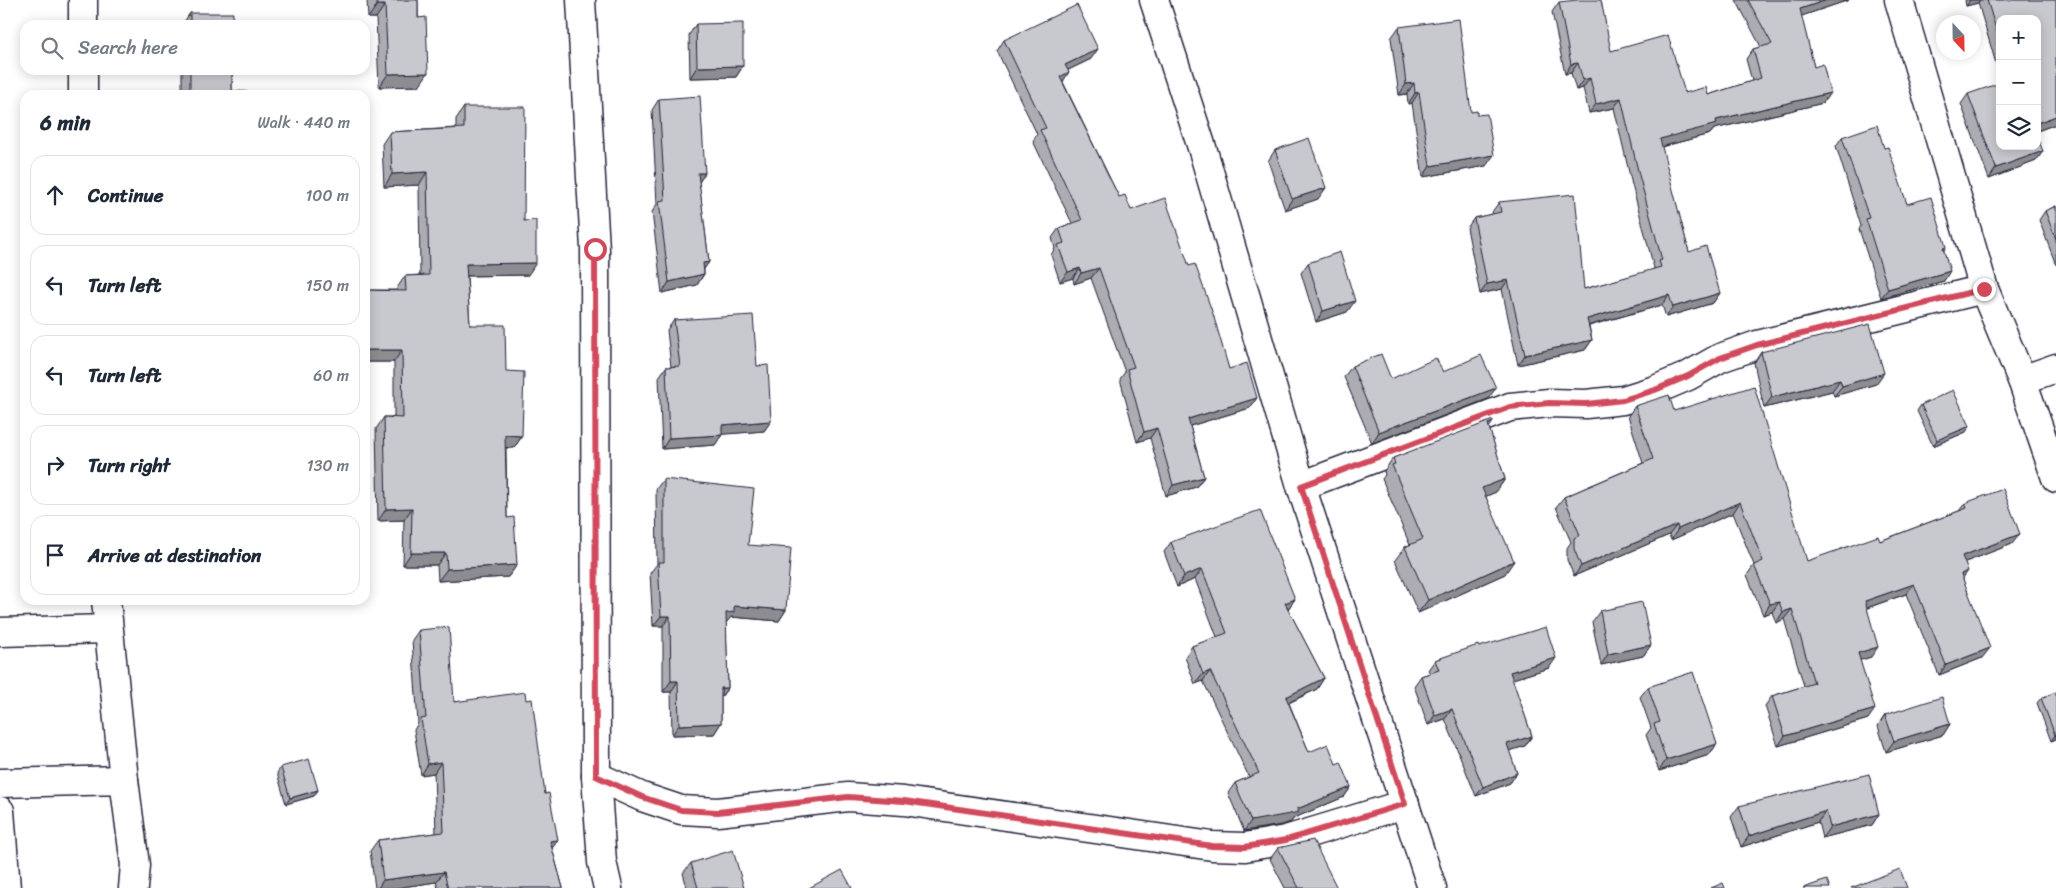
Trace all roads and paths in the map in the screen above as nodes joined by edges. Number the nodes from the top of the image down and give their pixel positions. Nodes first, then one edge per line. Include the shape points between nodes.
1 (83, 0) edge
2 (581, 0) edge
3 (1154, 0) edge
4 (1899, 0) edge
5 (83, 20) edge
6 (83, 75) edge
7 (83, 90) edge
8 (1984, 289) junction
9 (2056, 368) edge
10 (2022, 380) junction
11 (2056, 478) edge
12 (1301, 486) junction
13 (106, 605) edge
14 (108, 629) junction
15 (0, 632) edge
16 (596, 776) junction
17 (124, 780) junction
18 (0, 783) edge
19 (1405, 804) junction
20 (0, 811) edge
21 (6, 888) edge
22 (133, 888) edge
23 (608, 888) edge
24 (1432, 888) edge

1 - 5 street
2 - 16 street via 595,249
3 - 12 street via 1204,154
4 - 8 street
6 - 7 street
8 - 10 street
8 - 12 street via 1757,345 1720,358 1655,390 1623,400 1510,407
9 - 10 street
10 - 11 street
12 - 19 street
13 - 14 street
14 - 15 street
14 - 17 street
16 - 19 street via 681,810 718,812 848,797 904,801 1212,846 1245,847 1286,840
16 - 23 street via 602,862
17 - 18 street
17 - 22 street via 135,865
19 - 24 street
20 - 21 street

